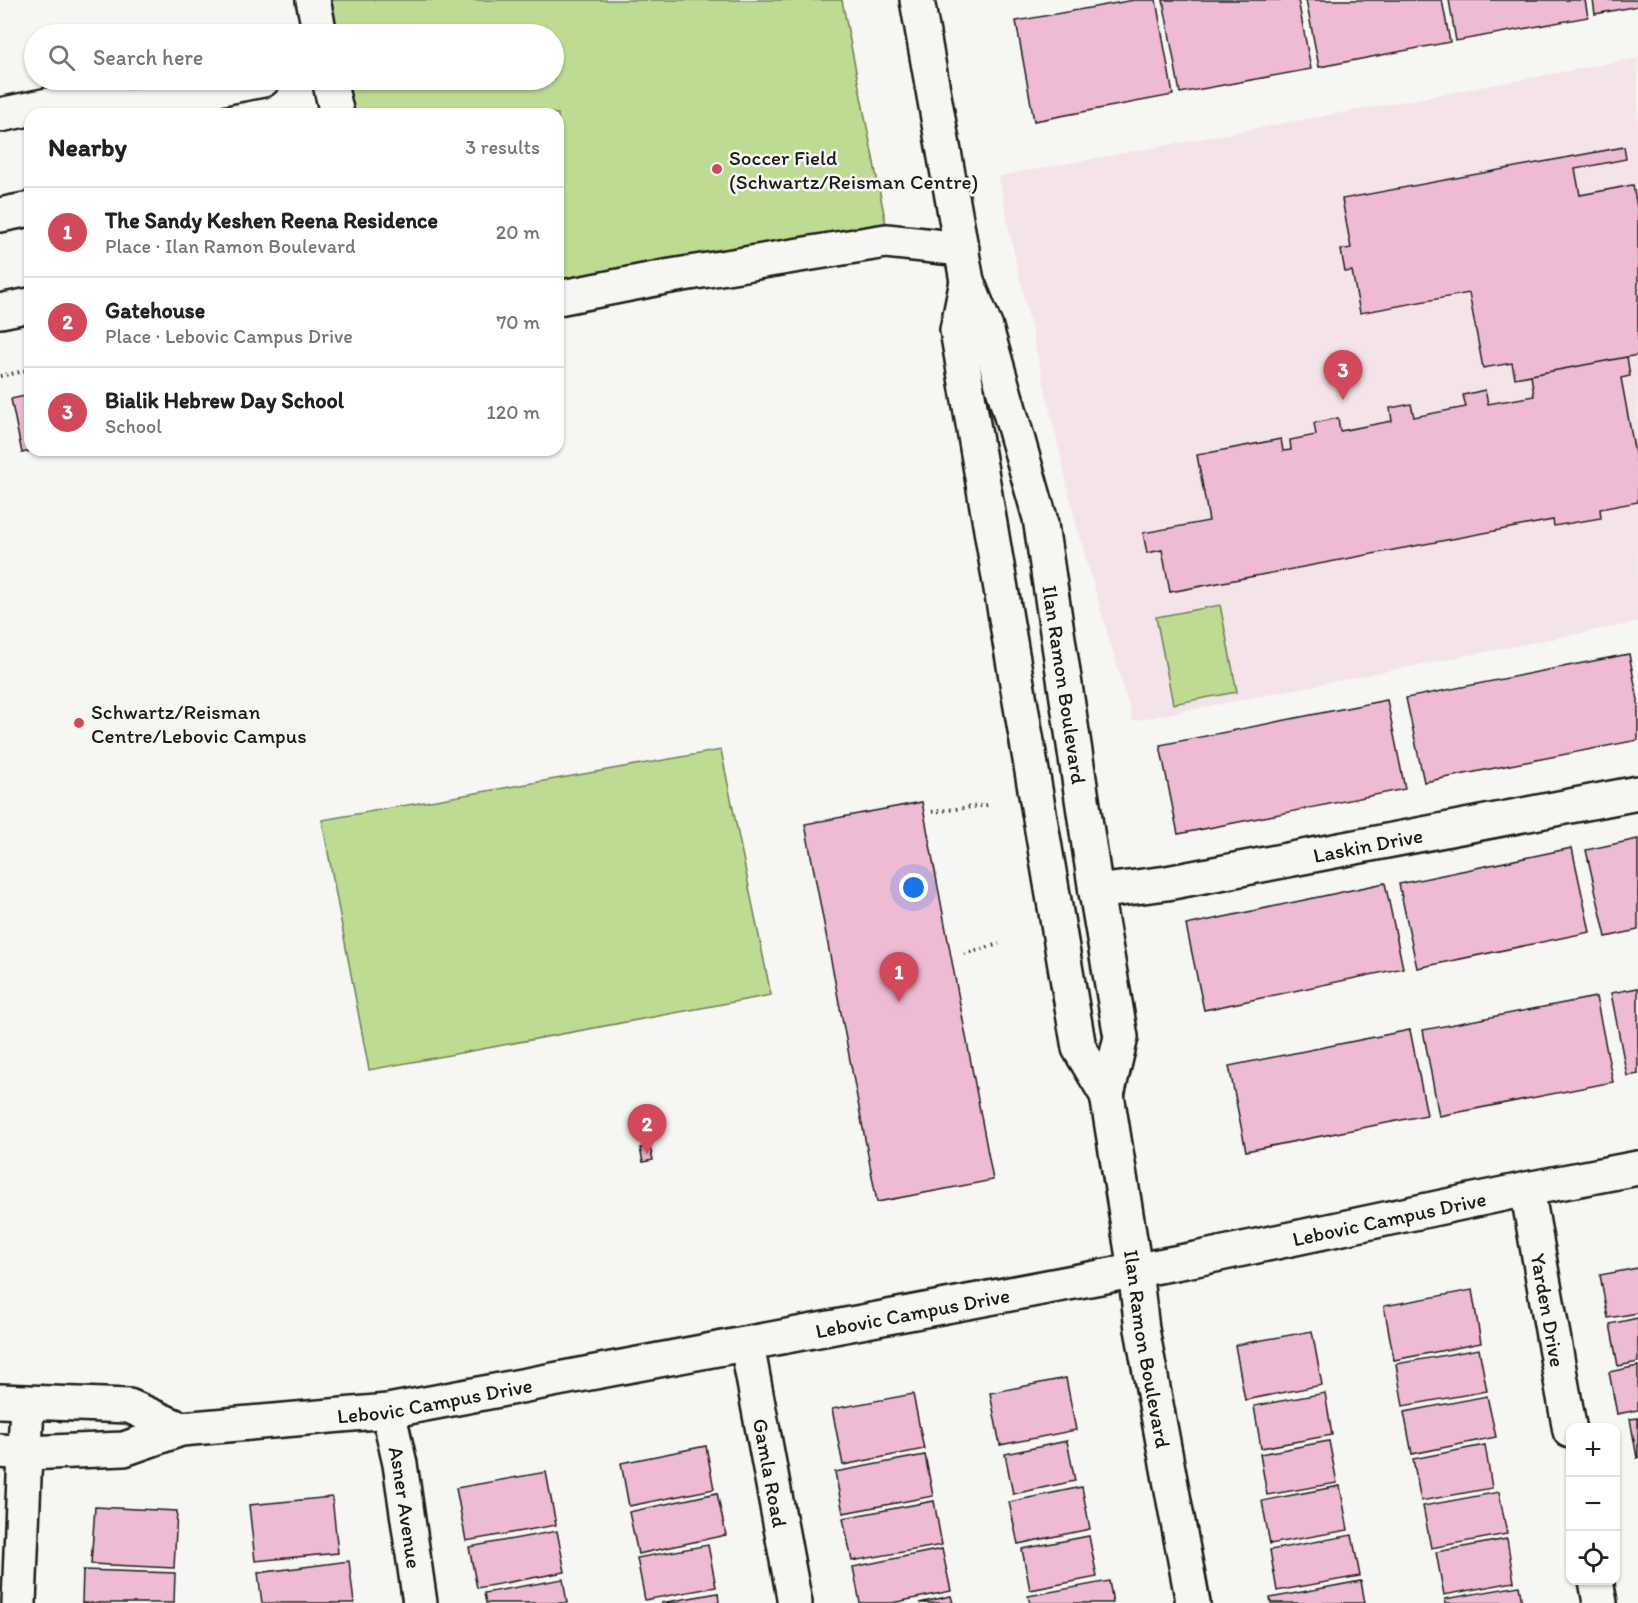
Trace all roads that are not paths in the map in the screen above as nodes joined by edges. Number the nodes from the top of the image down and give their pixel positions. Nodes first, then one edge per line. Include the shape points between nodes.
1 (313, 0) edge
2 (917, 0) edge
3 (318, 24) edge
4 (216, 90) edge
5 (331, 90) edge
6 (34, 108) edge
7 (115, 108) edge
8 (130, 108) edge
9 (336, 108) edge
10 (24, 110) edge
11 (0, 115) edge
12 (24, 210) edge
13 (0, 215) edge
14 (965, 265) junction
15 (564, 297) edge
16 (24, 306) edge
17 (0, 311) edge
18 (1638, 793) edge
19 (1096, 892) junction
20 (1107, 1095) junction
21 (1638, 1168) edge
22 (1527, 1189) junction
23 (1135, 1270) junction
24 (747, 1345) junction
25 (13, 1402) edge
26 (388, 1411) junction
27 (1569, 1423) edge
28 (181, 1429) junction
29 (13, 1452) edge
30 (1597, 1585) edge
31 (19, 1603) edge
32 (420, 1603) edge
33 (795, 1603) edge
34 (1193, 1603) edge
35 (1600, 1603) edge

1 - 3 street
2 - 14 street, Ilan Ramon Boulevard
4 - 8 street
5 - 9 street
6 - 7 street via 111,92
10 - 11 street
12 - 13 street
14 - 15 street via 886,241
14 - 19 street, Ilan Ramon Boulevard via 1040,518
14 - 20 street, Ilan Ramon Boulevard via 957,330 1079,1048
16 - 17 street
18 - 19 street, Laskin Drive via 1167,883
19 - 20 street, Ilan Ramon Boulevard via 1121,1037
20 - 23 street, Ilan Ramon Boulevard
21 - 22 street, Lebovic Campus Drive
22 - 23 street, Lebovic Campus Drive
22 - 27 street, Yarden Drive
23 - 24 street, Lebovic Campus Drive
23 - 34 street, Ilan Ramon Boulevard via 1142,1329
24 - 26 street, Lebovic Campus Drive
24 - 33 street, Gamla Road
25 - 28 street, Lebovic Campus Drive via 129,1406
25 - 29 street
26 - 28 street, Lebovic Campus Drive
26 - 32 street, Asner Avenue via 400,1464
28 - 29 street, Lebovic Campus Drive via 124,1449
29 - 31 street
30 - 35 street

